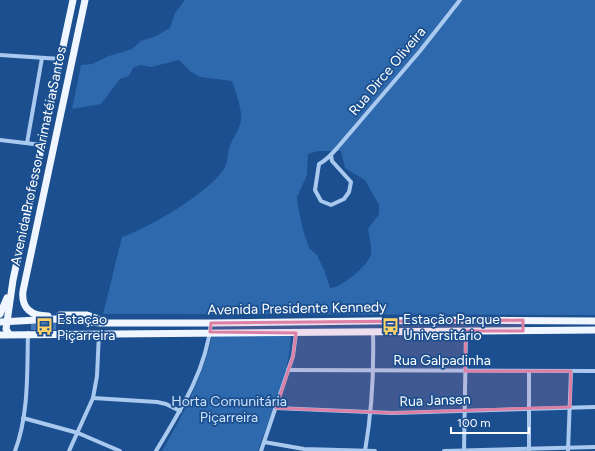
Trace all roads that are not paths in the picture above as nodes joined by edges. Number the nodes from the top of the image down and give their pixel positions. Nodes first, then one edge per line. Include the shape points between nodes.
1 (73, 0) edge
2 (85, 0) edge
3 (460, 0) edge
4 (78, 35) junction
5 (64, 43) junction
6 (0, 55) edge
7 (42, 58) junction
8 (61, 59) junction
9 (51, 106) junction
10 (62, 108) junction
11 (0, 140) edge
12 (27, 143) junction
13 (42, 145) junction
14 (332, 155) junction
15 (13, 280) junction
16 (0, 314) edge
17 (523, 320) junction
18 (549, 321) junction
19 (595, 321) edge
20 (3, 322) edge
21 (109, 323) junction
22 (211, 323) junction
23 (550, 330) junction
24 (595, 330) edge
25 (466, 331) junction
26 (523, 331) junction
27 (210, 332) junction
28 (373, 332) junction
29 (28, 333) junction
30 (100, 333) junction
31 (296, 333) junction
32 (10, 334) junction
33 (0, 335) edge
34 (288, 370) junction
35 (374, 370) junction
36 (465, 371) junction
37 (529, 371) junction
38 (571, 371) junction
39 (595, 371) edge
40 (93, 398) junction
41 (570, 407) junction
42 (595, 407) edge
43 (276, 408) junction
44 (464, 410) junction
45 (530, 410) junction
46 (180, 411) junction
47 (371, 411) junction
48 (23, 418) junction
49 (78, 433) junction
50 (264, 442) junction
51 (595, 447) edge
52 (568, 449) edge
53 (464, 450) edge
54 (529, 450) edge
55 (15, 451) edge
56 (69, 451) edge
57 (120, 451) edge
58 (156, 451) edge
59 (261, 451) edge
60 (365, 451) edge
61 (375, 451) edge
62 (444, 451) edge

1 - 5 main road, Avenida Professor Arimatéia Santos
2 - 4 main road, Avenida Professor Arimatéia Santos
3 - 14 street, Rua Dirce Oliveira
4 - 5 main road via 65,69 62,66
4 - 10 main road, Avenida Professor Arimatéia Santos
5 - 8 main road, Avenida Professor Arimatéia Santos
6 - 7 street
7 - 8 street
7 - 12 street
8 - 9 main road, Avenida Professor Arimatéia Santos
9 - 10 main road via 62,78
9 - 13 main road, Avenida Professor Arimatéia Santos
10 - 21 main road, Avenida Professor Arimatéia Santos via 23,290 24,305 33,314 41,316 87,315
11 - 12 street
12 - 13 street
13 - 15 main road, Avenida Professor Arimatéia Santos
14 - 14 street, Rua Dirce Oliveira via 320,164 314,186 321,201 332,205 344,199 351,187 350,182 332,161
15 - 16 main road
15 - 20 main road, Avenida Professor Arimatéia Santos
17 - 18 main road, Avenida Presidente Kennedy
17 - 22 main road, Avenida Presidente Kennedy
17 - 26 main road
18 - 19 main road, Avenida Presidente Kennedy
18 - 23 main road
20 - 21 main road, Avenida Presidente Kennedy via 55,319
20 - 32 main road via 6,332
21 - 22 main road, Avenida Presidente Kennedy
22 - 27 street
23 - 24 main road, Avenida Presidente Kennedy
23 - 26 main road, Avenida Presidente Kennedy
25 - 26 main road, Avenida Presidente Kennedy
25 - 28 main road, Avenida Presidente Kennedy
25 - 36 street
27 - 30 main road, Avenida Presidente Kennedy
27 - 31 main road, Avenida Presidente Kennedy
27 - 46 street via 199,373
28 - 31 main road, Avenida Presidente Kennedy
28 - 35 street
29 - 30 main road, Avenida Presidente Kennedy
29 - 32 main road, Avenida Presidente Kennedy
29 - 48 street
30 - 40 street
31 - 34 street
32 - 33 main road, Avenida Presidente Kennedy
34 - 35 street, Rua Galpadinha
34 - 43 street
35 - 36 street, Rua Galpadinha
35 - 47 street
36 - 37 street, Rua Galpadinha
36 - 44 street
37 - 38 street, Rua Galpadinha
37 - 45 street
38 - 39 street, Rua Galpadinha
38 - 41 street
40 - 46 street via 157,402
40 - 49 street
41 - 42 street, Rua Jansen
41 - 45 street, Rua Jansen
41 - 52 street
43 - 47 street, Rua Jansen
43 - 50 street
44 - 45 street, Rua Jansen
44 - 47 street, Rua Jansen
44 - 53 street
45 - 54 street
46 - 58 street
47 - 60 street
48 - 49 street
48 - 55 street
49 - 56 street
49 - 57 street
50 - 59 street
50 - 60 street via 304,449
51 - 52 street
52 - 54 street
53 - 54 street
53 - 62 street
60 - 61 street

